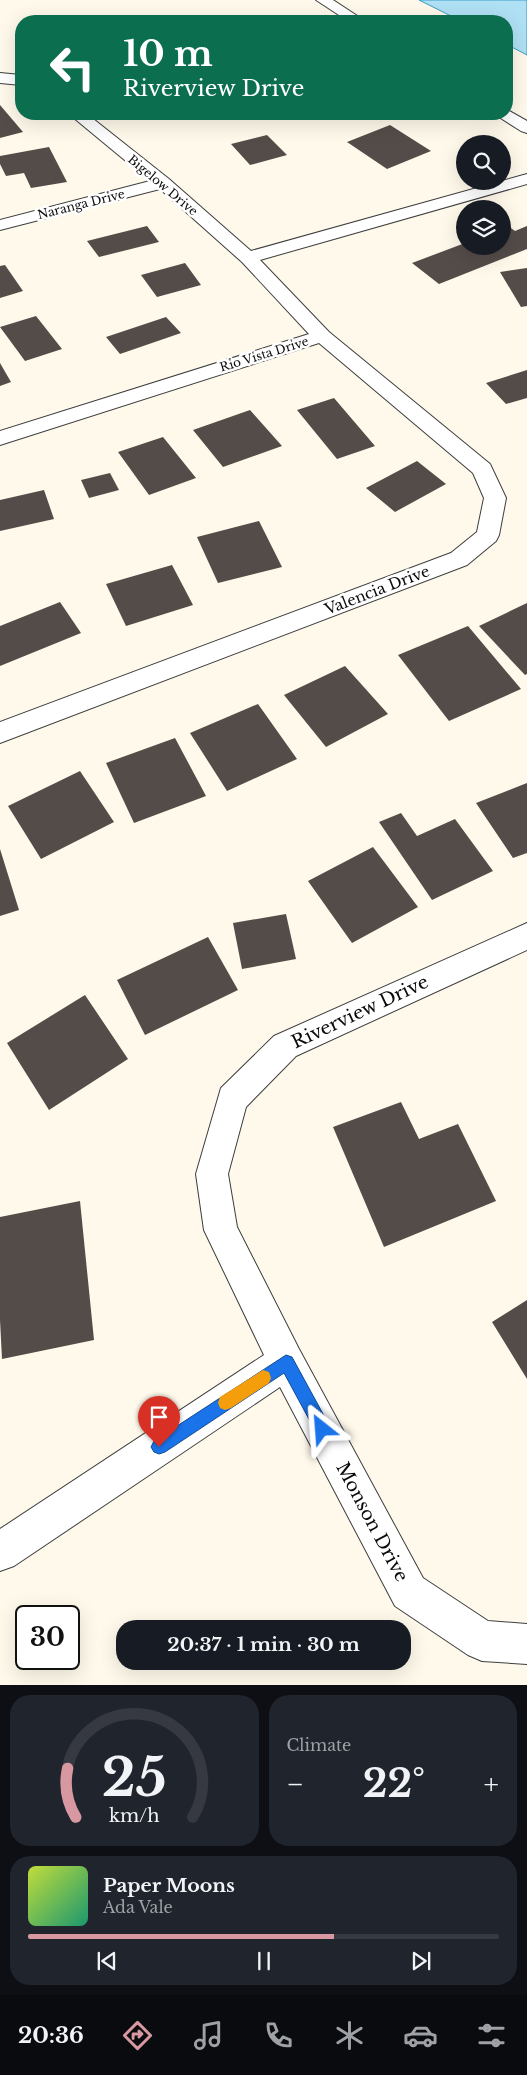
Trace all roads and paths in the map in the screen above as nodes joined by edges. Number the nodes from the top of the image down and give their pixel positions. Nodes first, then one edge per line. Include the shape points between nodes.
1 (324, 0) edge
2 (348, 15) edge
3 (0, 78) edge
4 (15, 79) edge
5 (513, 119) edge
6 (84, 120) edge
7 (527, 128) edge
8 (527, 179) edge
9 (163, 183) junction
10 (0, 225) edge
11 (248, 258) junction
12 (322, 336) junction
13 (0, 438) edge
14 (0, 733) edge
15 (527, 936) edge
16 (286, 1362) junction
17 (0, 1552) edge
18 (527, 1644) edge

1 - 2 street
3 - 4 street
5 - 7 street
6 - 9 street, Bigelow Drive
8 - 11 street
9 - 10 street, Naranga Drive
9 - 11 street, Bigelow Drive
11 - 12 street, Rio Vista Drive
12 - 13 street, Rio Vista Drive
12 - 14 street, Valencia Drive via 482,468 495,498 488,535 459,559
15 - 16 street, Riverview Drive via 285,1046 232,1099 212,1174 221,1230
16 - 17 street
16 - 18 street, Monson Drive via 409,1592 482,1641

